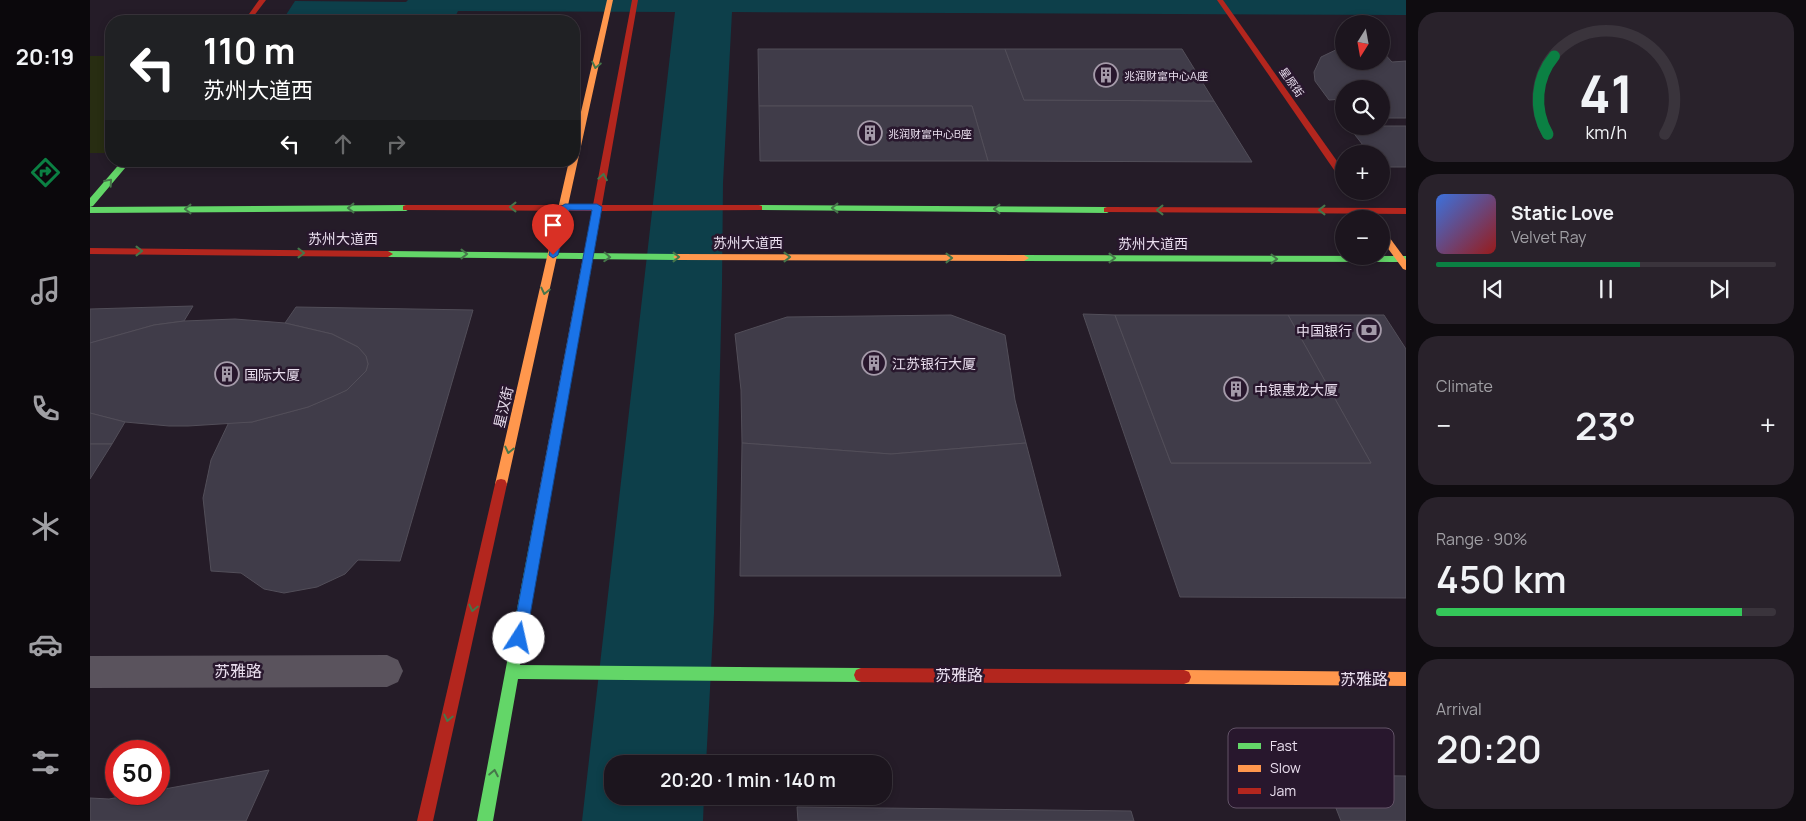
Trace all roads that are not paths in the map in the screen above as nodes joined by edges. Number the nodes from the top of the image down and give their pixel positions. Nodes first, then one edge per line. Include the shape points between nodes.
1 (263, 0) edge
2 (610, 0) edge
3 (635, 0) edge
4 (1220, 0) edge
5 (252, 15) edge
6 (580, 139) edge
7 (1335, 165) edge
8 (122, 167) edge
9 (574, 167) edge
10 (90, 204) edge
11 (565, 207) junction
12 (597, 207) junction
13 (90, 210) edge
14 (1406, 211) edge
15 (1390, 213) edge
16 (1335, 215) edge
17 (1390, 244) edge
18 (90, 251) edge
19 (553, 255) junction
20 (588, 256) junction
21 (1404, 262) edge
22 (387, 671) dead end
23 (90, 672) edge
24 (513, 672) junction
25 (1406, 679) edge
26 (424, 821) edge
27 (485, 821) edge

1 - 5 main road
2 -> 6 main road, 星汉街
12 -> 3 main road
4 - 7 main road, 星原街
10 -> 8 main road
9 -> 11 main road, 星汉街
11 - 12 main road
11 -> 13 main road
11 - 19 main road, 星汉街
16 -> 12 main road
12 - 20 main road
14 - 15 main road
17 - 21 main road
18 -> 19 main road, 苏州大道西
19 - 20 main road, 苏州大道西
19 -> 26 main road, 星汉街
20 -> 21 main road, 苏州大道西
20 - 24 main road
22 - 23 street, 苏雅路
24 - 25 main road, 苏雅路
27 -> 24 main road

